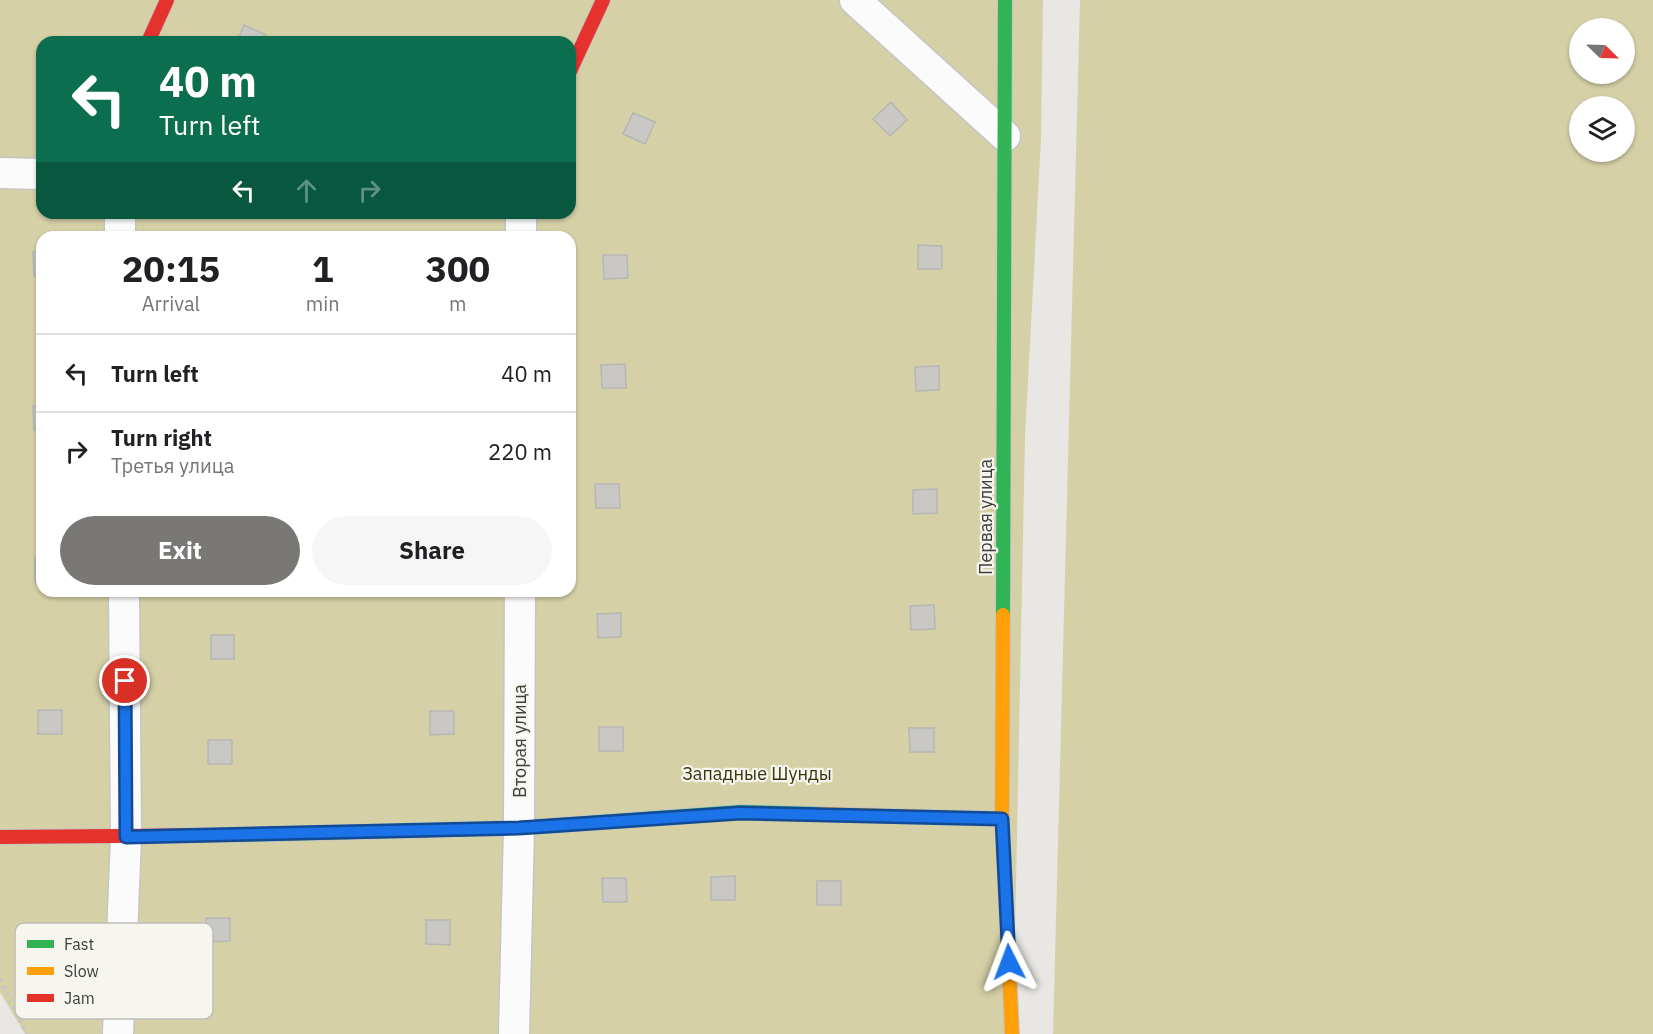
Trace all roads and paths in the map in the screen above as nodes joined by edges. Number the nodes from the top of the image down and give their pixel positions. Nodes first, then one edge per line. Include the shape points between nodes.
1 (167, 0) edge
2 (603, 0) edge
3 (855, 0) edge
4 (1005, 0) edge
5 (151, 36) edge
6 (576, 58) edge
7 (1005, 136) junction
8 (0, 173) edge
9 (36, 174) edge
10 (124, 597) edge
11 (520, 597) edge
12 (1002, 819) junction
13 (519, 828) junction
14 (0, 837) edge
15 (126, 837) junction
16 (123, 923) edge
17 (0, 978) edge
18 (15, 1009) edge
19 (20, 1019) edge
20 (119, 1019) edge
21 (27, 1034) edge
22 (118, 1034) edge
23 (514, 1034) edge
24 (1012, 1034) edge

1 - 5 street
2 - 6 street
3 - 7 street
4 - 7 street, Первая улица
7 - 12 street, Первая улица
8 - 9 street
10 - 15 street
11 - 13 street, Вторая улица
12 - 13 street via 740,813
12 - 24 street, Первая улица
13 - 15 street
13 - 23 street, Вторая улица
14 - 15 street
15 - 16 street
17 - 18 path
19 - 21 path
20 - 22 street

